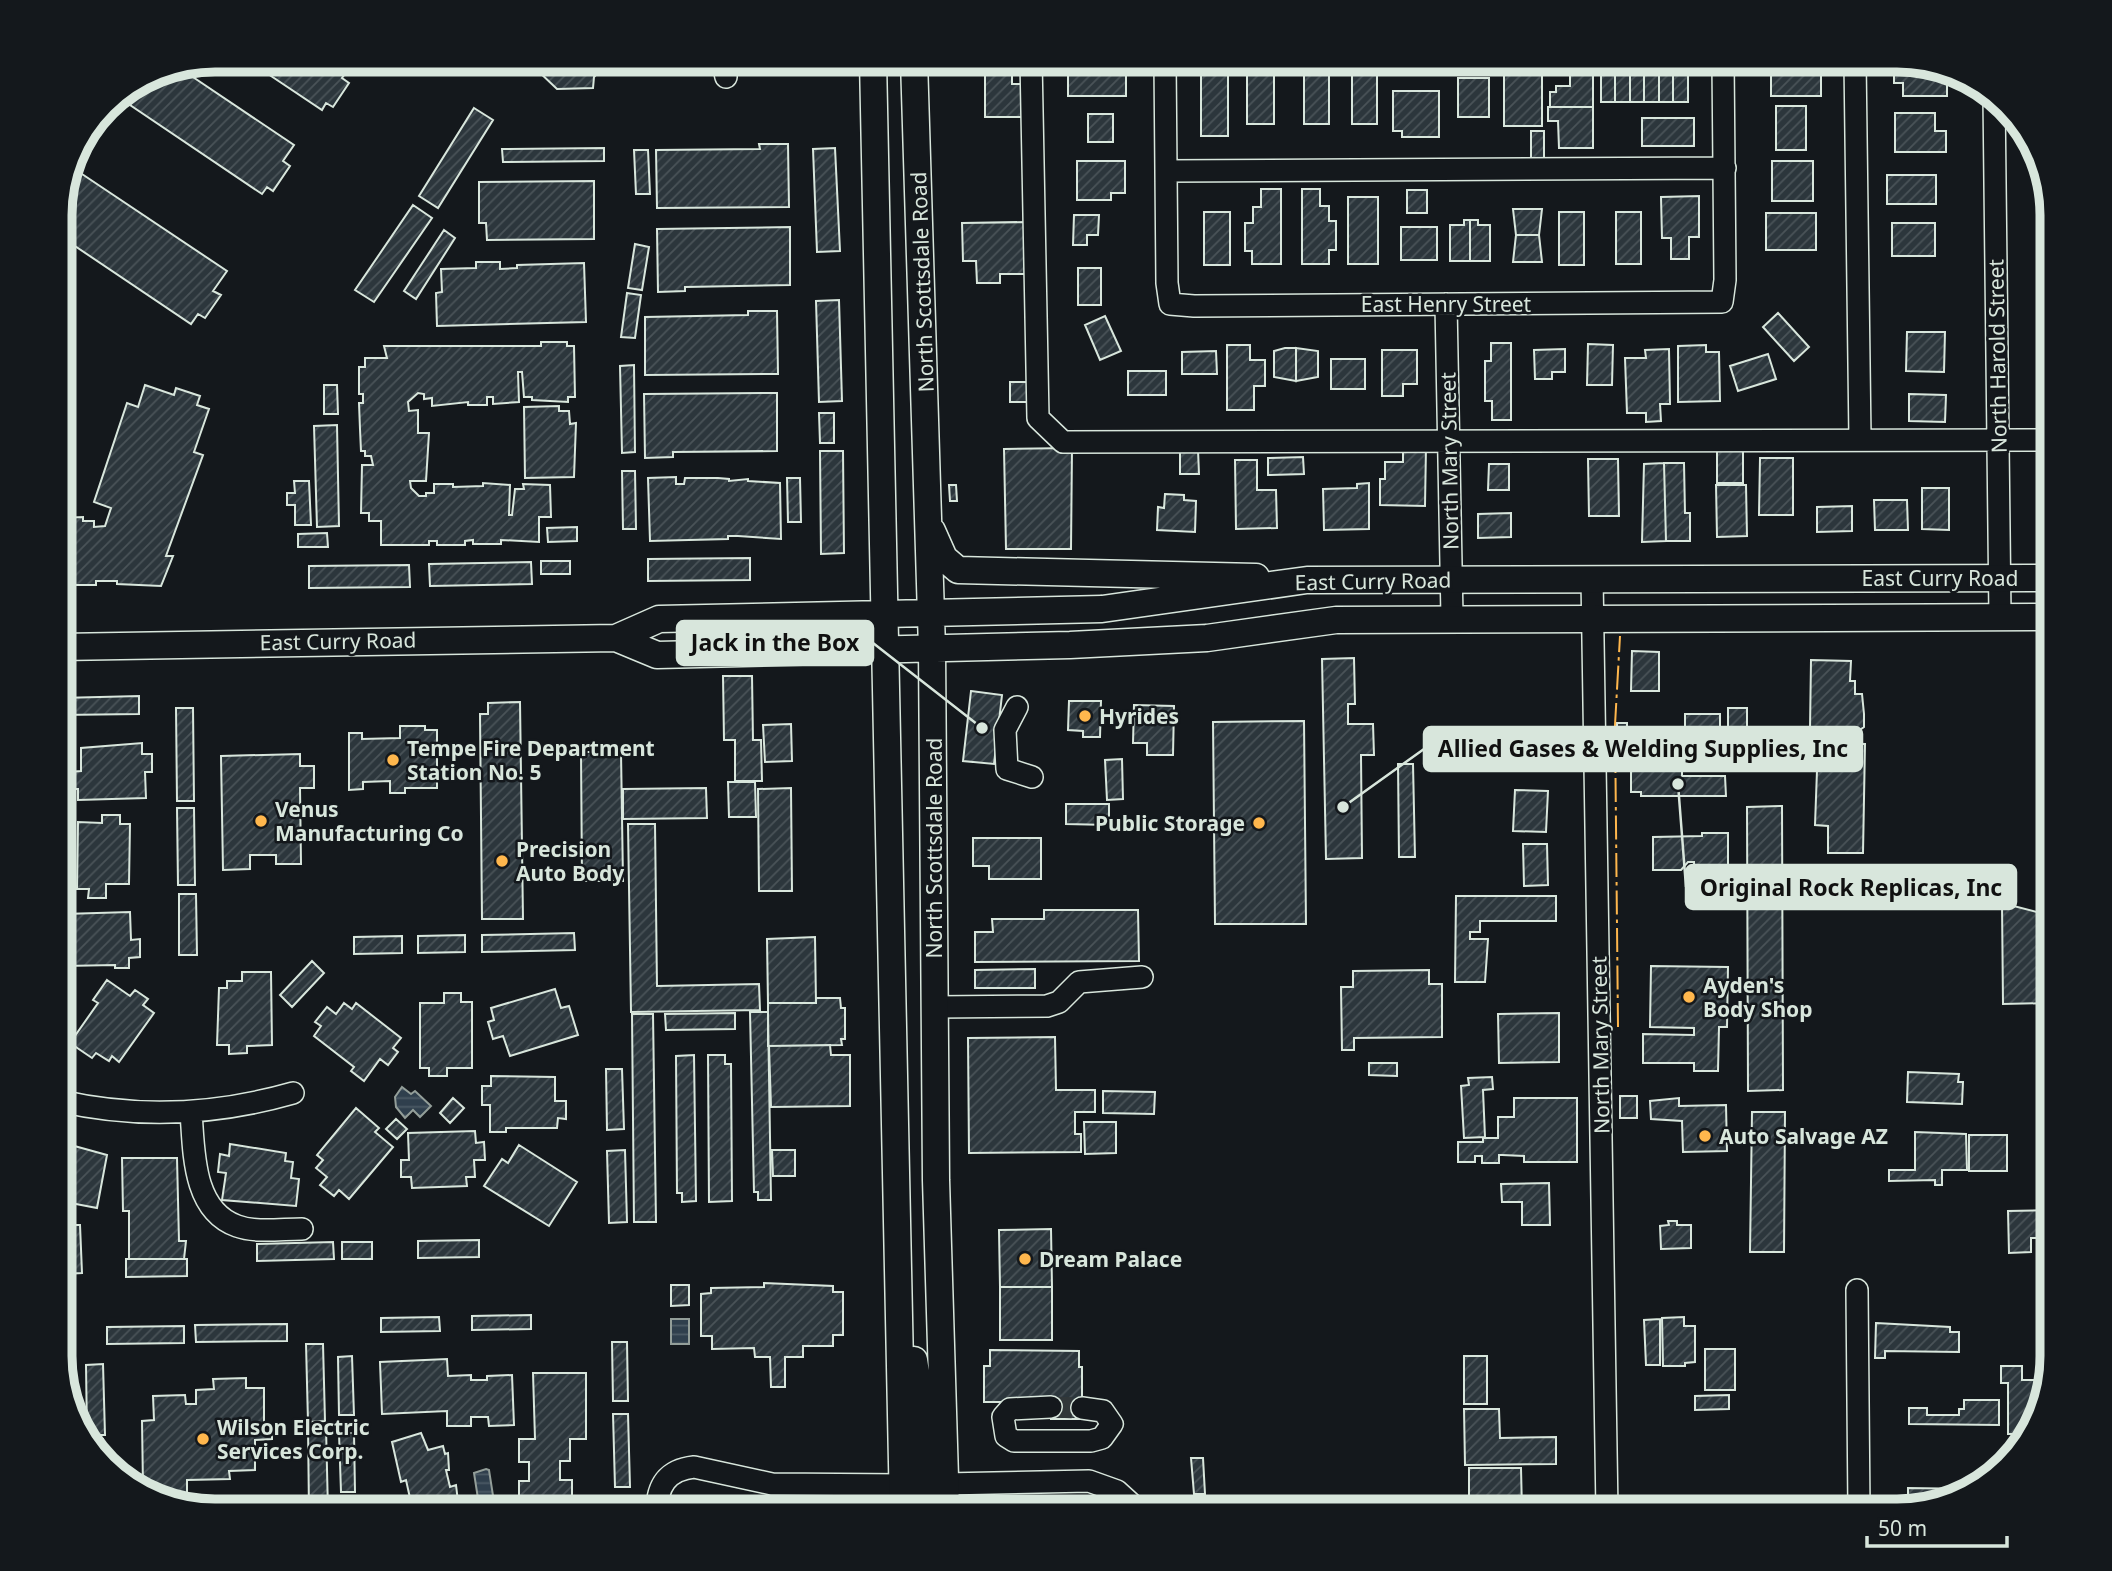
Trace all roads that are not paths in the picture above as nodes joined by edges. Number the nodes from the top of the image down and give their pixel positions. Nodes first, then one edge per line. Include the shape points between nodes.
1 (873, 72) edge
2 (914, 72) edge
3 (1031, 72) edge
4 (1165, 72) edge
5 (1723, 72) edge
6 (1855, 72) edge
7 (1994, 110) edge
8 (1725, 168) junction
9 (1166, 172) junction
10 (1446, 304) junction
11 (1860, 439) junction
12 (2040, 440) edge
13 (1448, 441) junction
14 (1998, 441) junction
15 (929, 524) junction
16 (1592, 578) junction
17 (1999, 578) junction
18 (2040, 578) edge
19 (1451, 579) junction
20 (1307, 580) junction
21 (931, 614) junction
22 (886, 615) junction
23 (1452, 617) junction
24 (2000, 617) junction
25 (2040, 617) edge
26 (1593, 618) junction
27 (616, 638) junction
28 (72, 647) edge
29 (886, 649) junction
30 (932, 649) junction
31 (1017, 707) dead end
32 (1032, 777) dead end
33 (1142, 978) dead end
34 (936, 1007) junction
35 (293, 1093) dead end
36 (72, 1103) edge
37 (191, 1112) junction
38 (302, 1229) dead end
39 (1857, 1290) dead end
40 (899, 1300) junction
41 (1051, 1407) tunnel mouth
42 (1082, 1408) tunnel mouth
43 (945, 1484) junction
44 (903, 1498) edge
45 (657, 1499) edge
46 (922, 1499) edge
47 (946, 1499) edge
48 (1126, 1499) edge
49 (1607, 1499) edge
50 (1859, 1499) edge

1 - 22 main road, North Scottsdale Road
2 - 15 main road, North Scottsdale Road
3 - 13 street via 1038,418 1063,442
4 - 9 street
5 - 8 street
6 - 11 street
7 - 14 street, North Harold Street
8 - 9 street
8 - 10 street, East Henry Street via 1721,302
9 - 10 street, East Henry Street via 1170,304
10 - 13 street, North Mary Street
11 - 13 street
11 - 14 street
12 - 14 street
13 - 19 street, North Mary Street
14 - 17 street, North Harold Street
15 - 20 main road via 944,558 958,570 1189,573
15 - 21 main road, North Scottsdale Road
16 - 17 main road, East Curry Road
16 - 19 main road, East Curry Road
16 - 26 street, North Mary Street
17 - 18 main road, East Curry Road
17 - 24 street, North Harold Street
19 - 20 main road, East Curry Road
19 - 23 street, North Mary Street
20 - 21 main road, East Curry Road via 1102,609
21 - 22 main road, East Curry Road
21 - 30 main road, North Scottsdale Road
22 - 27 main road, East Curry Road via 659,619
22 - 29 main road, North Scottsdale Road
23 - 26 main road, East Curry Road
23 - 30 main road, East Curry Road via 1336,620 1207,638
24 - 25 main road, East Curry Road
24 - 26 main road, East Curry Road
26 - 49 street, North Mary Street
27 - 28 main road, East Curry Road
27 - 29 main road, East Curry Road via 657,655
29 - 30 main road, East Curry Road
29 - 40 main road, North Scottsdale Road
30 - 34 main road, North Scottsdale Road
31 - 32 street via 1005,730 1007,769
33 - 34 street via 1079,982 1059,1002 1047,1006
34 - 43 main road, North Scottsdale Road
35 - 37 street via 254,1104
36 - 37 street via 125,1112
37 - 38 street via 197,1180 206,1200 234,1226
39 - 50 street
40 - 43 main road via 912,1340 924,1469 933,1482
40 - 44 main road, North Scottsdale Road
41 - 42 street via 1010,1409 1003,1417 1006,1436 1014,1441 1102,1438 1112,1424 1104,1411
43 - 47 main road, North Scottsdale Road
43 - 48 street via 1089,1481
44 - 45 street via 780,1485 694,1467 682,1468 663,1482
44 - 46 main road via 918,1488

